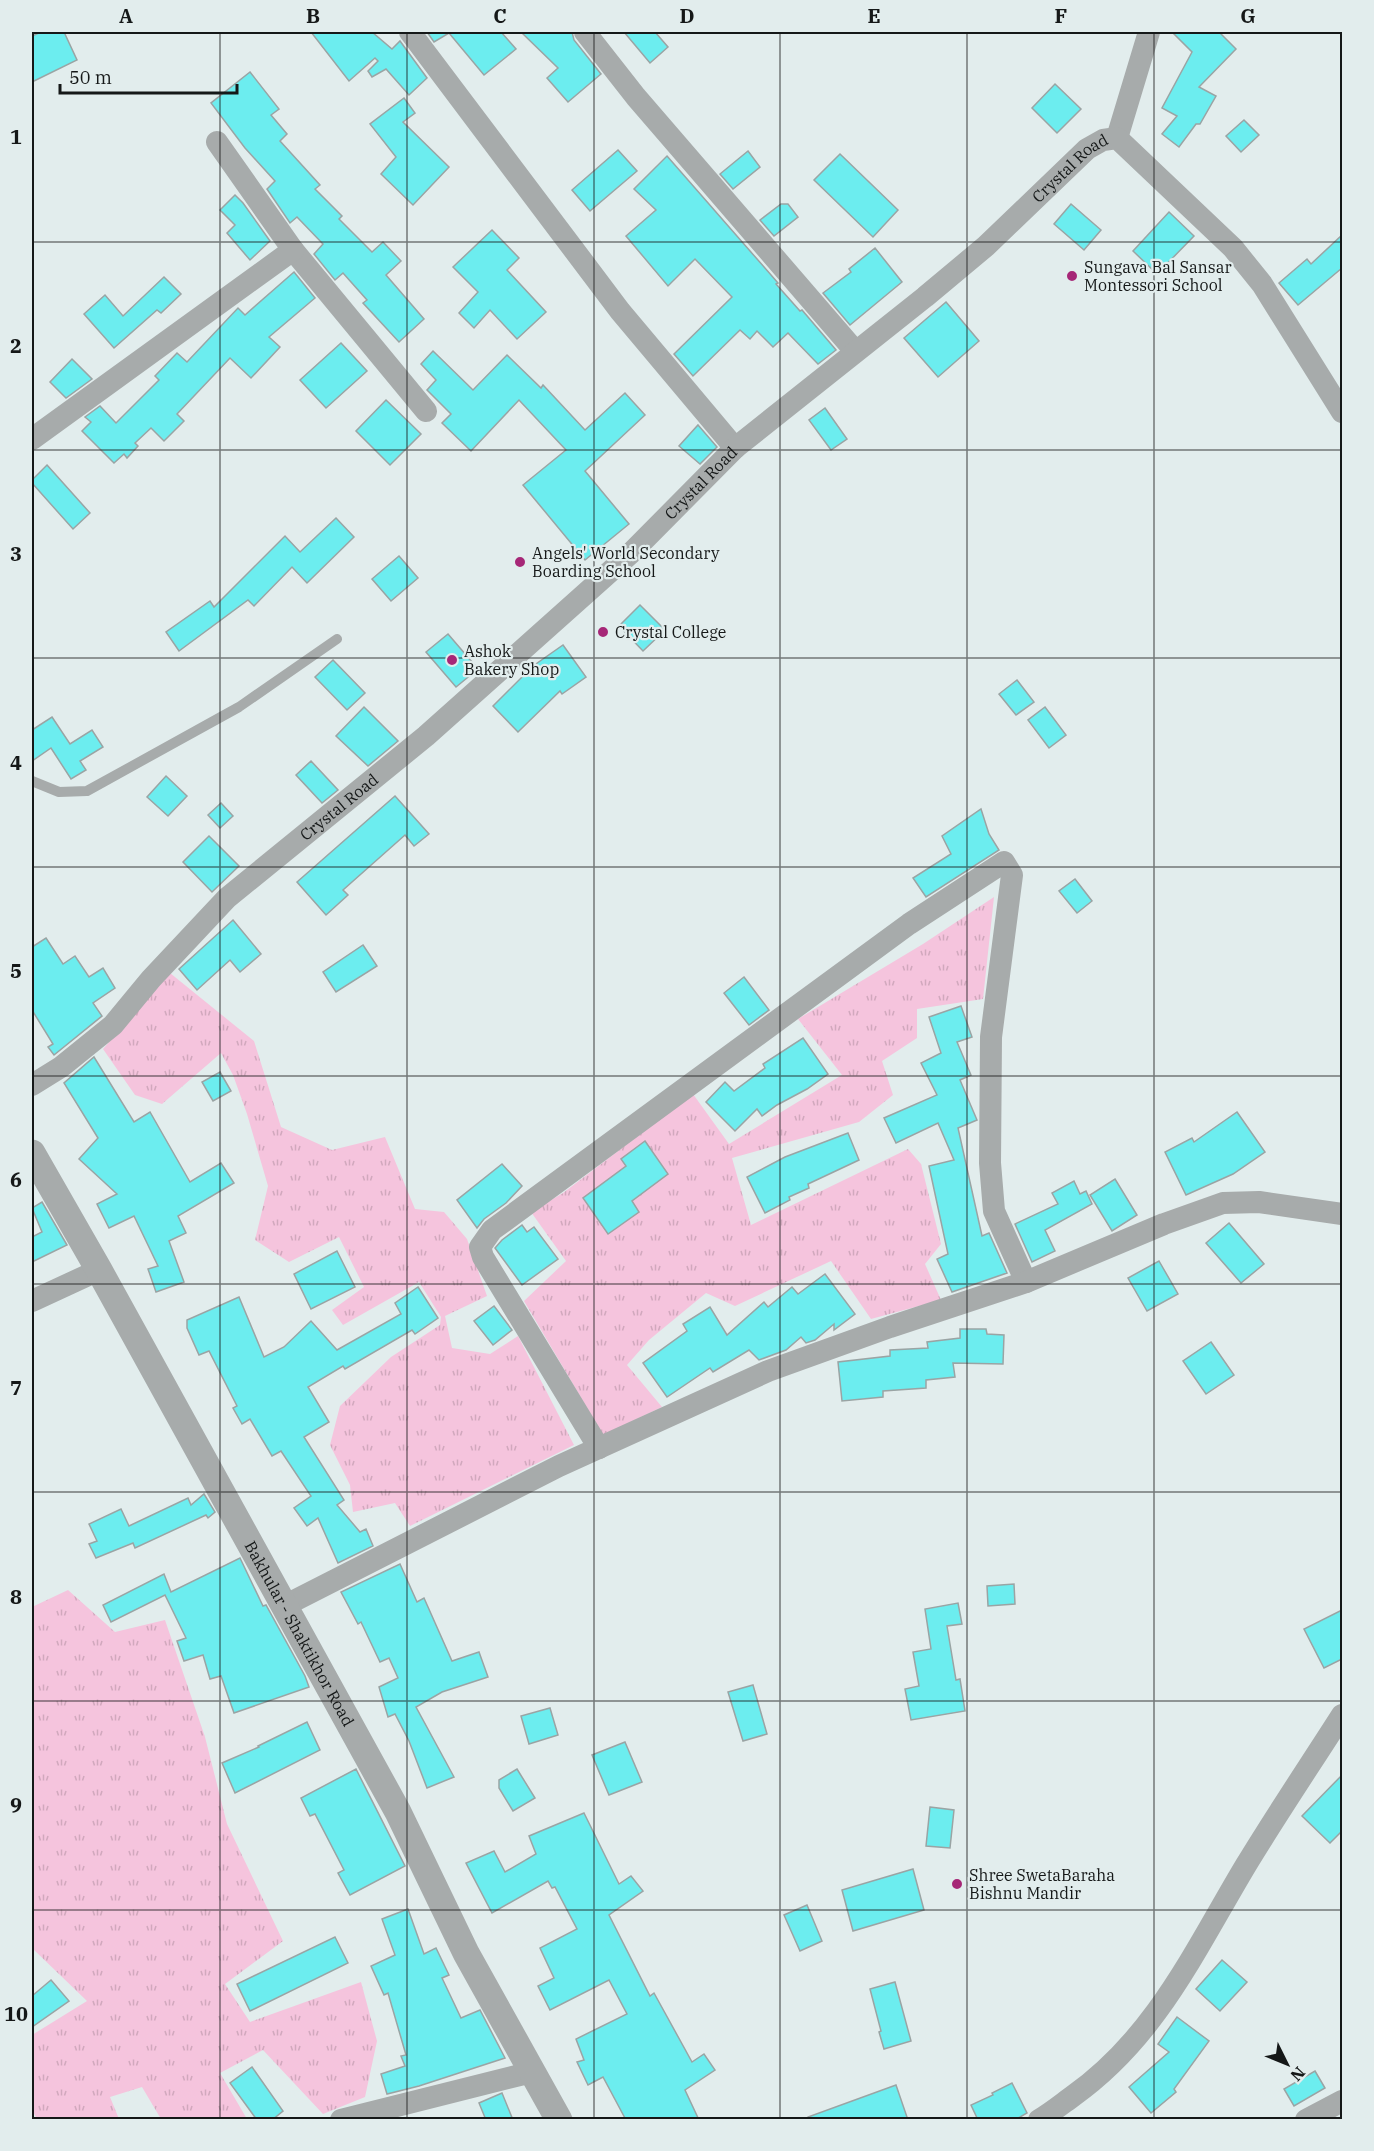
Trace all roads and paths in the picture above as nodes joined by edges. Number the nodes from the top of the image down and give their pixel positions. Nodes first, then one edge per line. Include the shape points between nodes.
1 (410, 32) edge
2 (585, 32) edge
3 (1149, 32) edge
4 (1117, 138) junction
5 (217, 142) dead end
6 (293, 250) junction
7 (855, 351) junction
8 (426, 411) dead end
9 (1342, 412) edge
10 (32, 438) edge
11 (735, 448) junction
12 (337, 639) dead end
13 (32, 781) edge
14 (32, 1085) edge
15 (32, 1154) edge
16 (1342, 1214) edge
17 (99, 1270) junction
18 (1026, 1282) junction
19 (32, 1301) edge
20 (599, 1448) junction
21 (284, 1606) junction
22 (1342, 1715) edge
23 (532, 2072) junction
24 (1342, 2101) edge
25 (340, 2120) edge
26 (559, 2120) edge
27 (1039, 2120) edge
28 (1306, 2120) edge

1 - 11 street via 620,311
2 - 7 street
3 - 4 street
4 - 7 street, Crystal Road via 1087,149 986,246
4 - 9 street, Crystal Road via 1233,248 1262,284
5 - 6 street
6 - 8 street
6 - 10 street
7 - 11 street, Crystal Road
11 - 14 street, Crystal Road via 632,552 434,729 227,898 113,1025
12 - 13 lane via 239,707 87,791 59,792
15 - 17 street, Bakhular - Shaktikhor Road
16 - 18 street via 1259,1202 1223,1203
17 - 19 street
17 - 21 street, Bakhular - Shaktikhor Road
18 - 20 street via 768,1371
18 - 20 street via 994,1211 990,1163 991,1037 1011,875 1004,862 909,924 502,1222 480,1247
20 - 21 street
21 - 23 street, Bakhular - Shaktikhor Road via 398,1812 466,1953
22 - 27 street via 1247,1864 1176,1986 1143,2031 1093,2081
23 - 25 street
23 - 26 street, Bakhular - Shaktikhor Road
24 - 28 street

